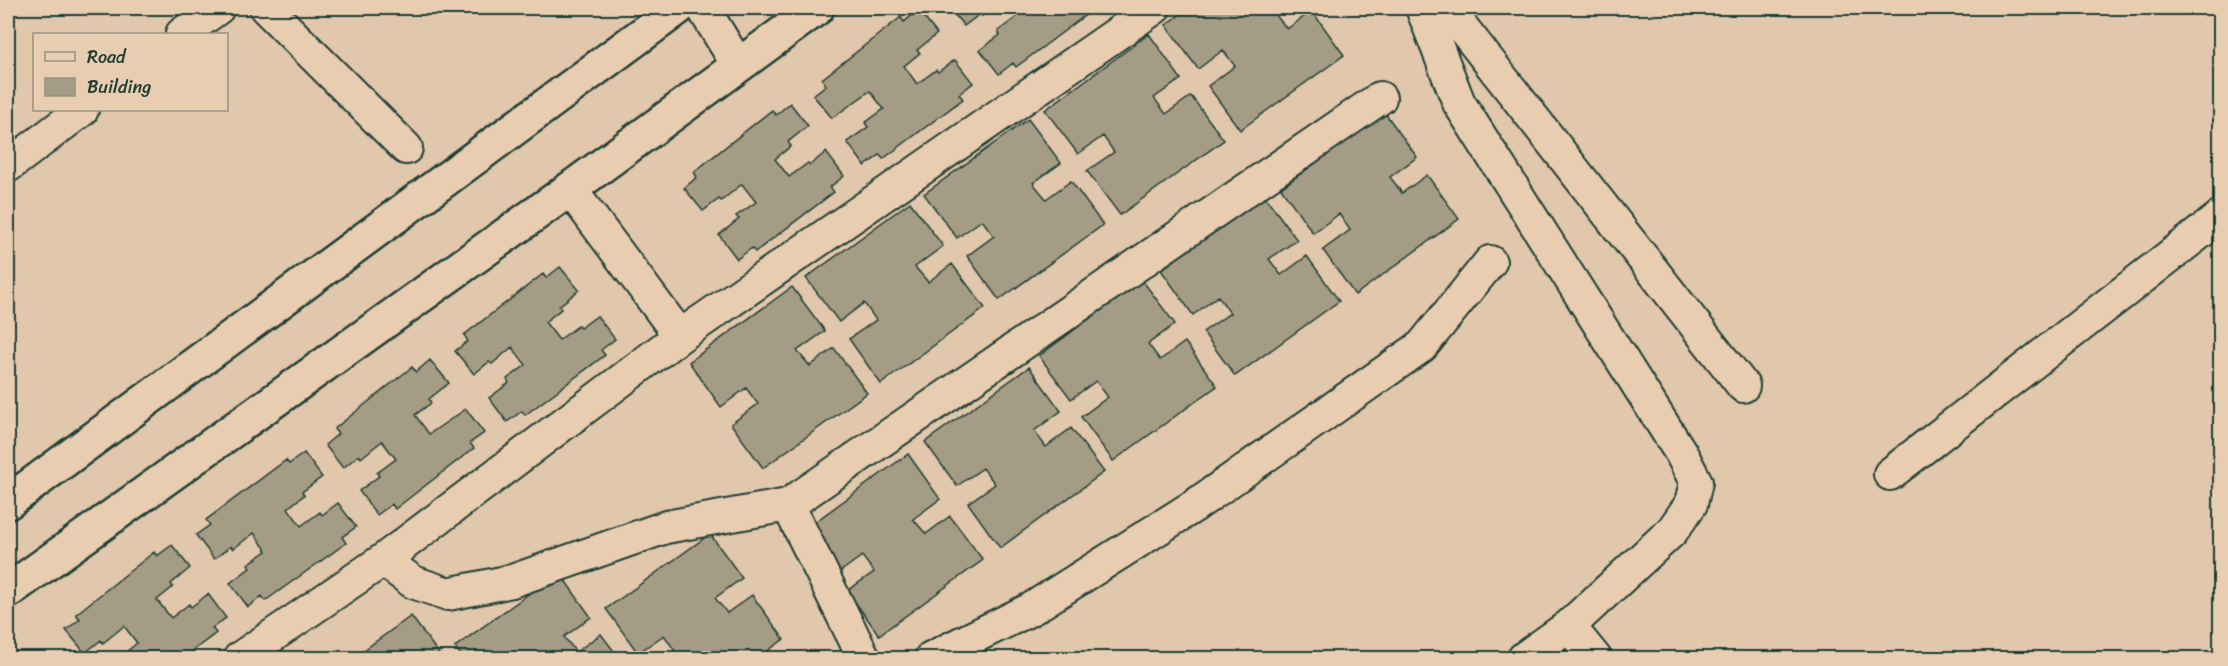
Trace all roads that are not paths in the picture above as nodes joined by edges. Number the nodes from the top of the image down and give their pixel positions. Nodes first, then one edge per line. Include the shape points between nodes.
1 (218, 8) edge
2 (266, 8) edge
3 (678, 8) edge
4 (704, 8) edge
5 (817, 8) edge
6 (1154, 8) edge
7 (1422, 8) edge
8 (1447, 8) edge
9 (183, 33) edge
10 (738, 65) junction
11 (1380, 98) dead end
12 (81, 111) edge
13 (406, 148) dead end
14 (8, 166) edge
15 (570, 189) junction
16 (2220, 217) edge
17 (1491, 262) dead end
18 (680, 336) junction
19 (1743, 386) dead end
20 (1890, 474) dead end
21 (8, 502) edge
22 (788, 505) junction
23 (383, 561) junction
24 (8, 591) edge
25 (1569, 626) junction
26 (240, 658) edge
27 (864, 658) edge
28 (931, 658) edge
29 (1524, 658) edge
30 (1595, 658) edge

1 - 9 street
2 - 13 street
3 - 21 street
4 - 10 street
5 - 10 street
6 - 18 street
7 - 25 street via 1459,103 1696,482 1692,504 1672,531
8 - 19 street
10 - 15 street
11 - 22 street
12 - 14 street
15 - 18 street
15 - 24 street
16 - 20 street
17 - 28 street via 1422,346 1194,506 1031,609
18 - 23 street
22 - 23 street via 666,527 512,581 448,594 413,582
22 - 27 street
23 - 26 street
25 - 29 street
25 - 30 street

